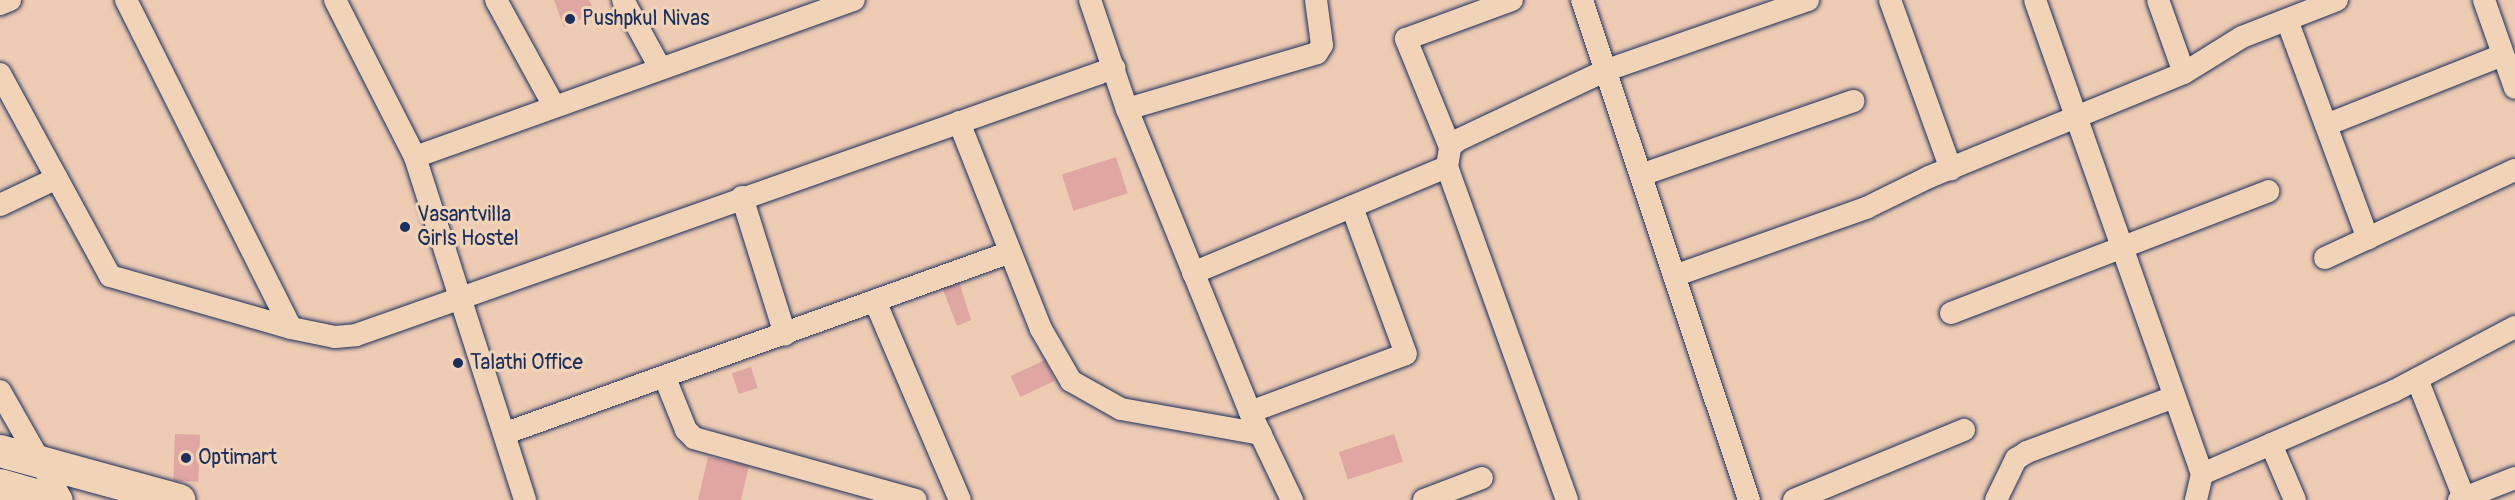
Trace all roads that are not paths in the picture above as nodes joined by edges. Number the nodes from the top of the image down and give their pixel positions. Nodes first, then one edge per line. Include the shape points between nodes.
1 (10, 0) edge
2 (126, 0) edge
3 (334, 0) edge
4 (496, 0) edge
5 (623, 0) edge
6 (854, 0) edge
7 (1090, 0) edge
8 (1316, 0) edge
9 (1512, 0) edge
10 (1582, 0) edge
11 (1808, 0) edge
12 (1890, 0) edge
13 (2035, 0) edge
14 (2158, 0) edge
15 (2337, 0) edge
16 (2484, 0) edge
17 (0, 4) edge
18 (2287, 20) junction
19 (2503, 55) junction
20 (660, 68) junction
21 (1114, 68) junction
22 (1607, 70) junction
23 (0, 74) edge
24 (2184, 74) junction
25 (2515, 88) edge
26 (1854, 101) dead end
27 (554, 106) junction
28 (1127, 109) junction
29 (2075, 120) junction
30 (959, 122) junction
31 (2326, 125) junction
32 (415, 157) junction
33 (1448, 157) junction
34 (1951, 169) junction
35 (2515, 170) edge
36 (1641, 175) junction
37 (57, 178) junction
38 (2268, 191) dead end
39 (742, 197) junction
40 (0, 205) edge
41 (1352, 207) junction
42 (2368, 238) junction
43 (2121, 250) junction
44 (1008, 253) junction
45 (2325, 258) dead end
46 (1193, 273) junction
47 (1674, 276) junction
48 (459, 297) junction
49 (875, 301) junction
50 (1951, 313) dead end
51 (2515, 327) edge
52 (291, 328) junction
53 (785, 334) junction
54 (665, 378) junction
55 (2417, 379) junction
56 (0, 391) edge
57 (2174, 397) junction
58 (1250, 412) junction
59 (1964, 430) dead end
60 (506, 433) junction
61 (1261, 434) junction
62 (2271, 444) junction
63 (0, 451) edge
64 (39, 461) junction
65 (2202, 474) junction
66 (1482, 478) dead end
67 (2515, 478) edge
68 (0, 485) edge
69 (2462, 499) edge
70 (53, 500) edge
71 (62, 500) edge
72 (179, 500) edge
73 (525, 500) edge
74 (916, 500) edge
75 (960, 500) edge
76 (1292, 500) edge
77 (1424, 500) edge
78 (1567, 500) edge
79 (1749, 500) edge
80 (1794, 500) edge
81 (1996, 500) edge
82 (2196, 500) edge
83 (2295, 500) edge

1 - 17 street
2 - 52 street
3 - 32 street
4 - 27 street
5 - 20 street
6 - 20 street
7 - 21 street
8 - 28 street via 1322,45 1317,53
9 - 33 street via 1406,39
10 - 22 street
11 - 22 street
12 - 34 street
13 - 29 street
14 - 24 street
15 - 18 street
16 - 19 street
18 - 24 street via 2242,37
18 - 31 street
19 - 25 street
19 - 31 street
20 - 27 street
21 - 28 street
21 - 30 street
22 - 33 street via 1458,140
22 - 36 street
23 - 37 street
24 - 29 street
26 - 36 street
27 - 32 street
28 - 46 street
29 - 34 street
29 - 43 street
30 - 39 street
30 - 44 street
31 - 42 street
32 - 48 street
33 - 41 street
33 - 78 street
34 - 47 street via 1866,208
35 - 42 street
36 - 47 street
37 - 40 street
37 - 52 street via 110,276
38 - 43 street
39 - 48 street
39 - 53 street
41 - 46 street
41 - 58 street via 1406,354
42 - 45 street
43 - 50 street
43 - 57 street
44 - 49 street
44 - 61 street via 1041,329 1071,381 1121,409
46 - 58 street
47 - 79 street
48 - 52 street via 356,335 335,337
48 - 60 street
49 - 53 street
49 - 75 street
51 - 55 street
53 - 54 street
54 - 60 street
54 - 74 street via 686,430 694,438
55 - 62 street
55 - 69 street
56 - 64 street
57 - 65 street
57 - 81 street via 2027,452 2016,459
58 - 61 street
59 - 80 street
60 - 73 street
61 - 76 street
62 - 65 street
62 - 83 street
63 - 64 main road
64 - 71 street
64 - 72 main road
65 - 82 street
66 - 77 street
67 - 69 street
68 - 70 main road

